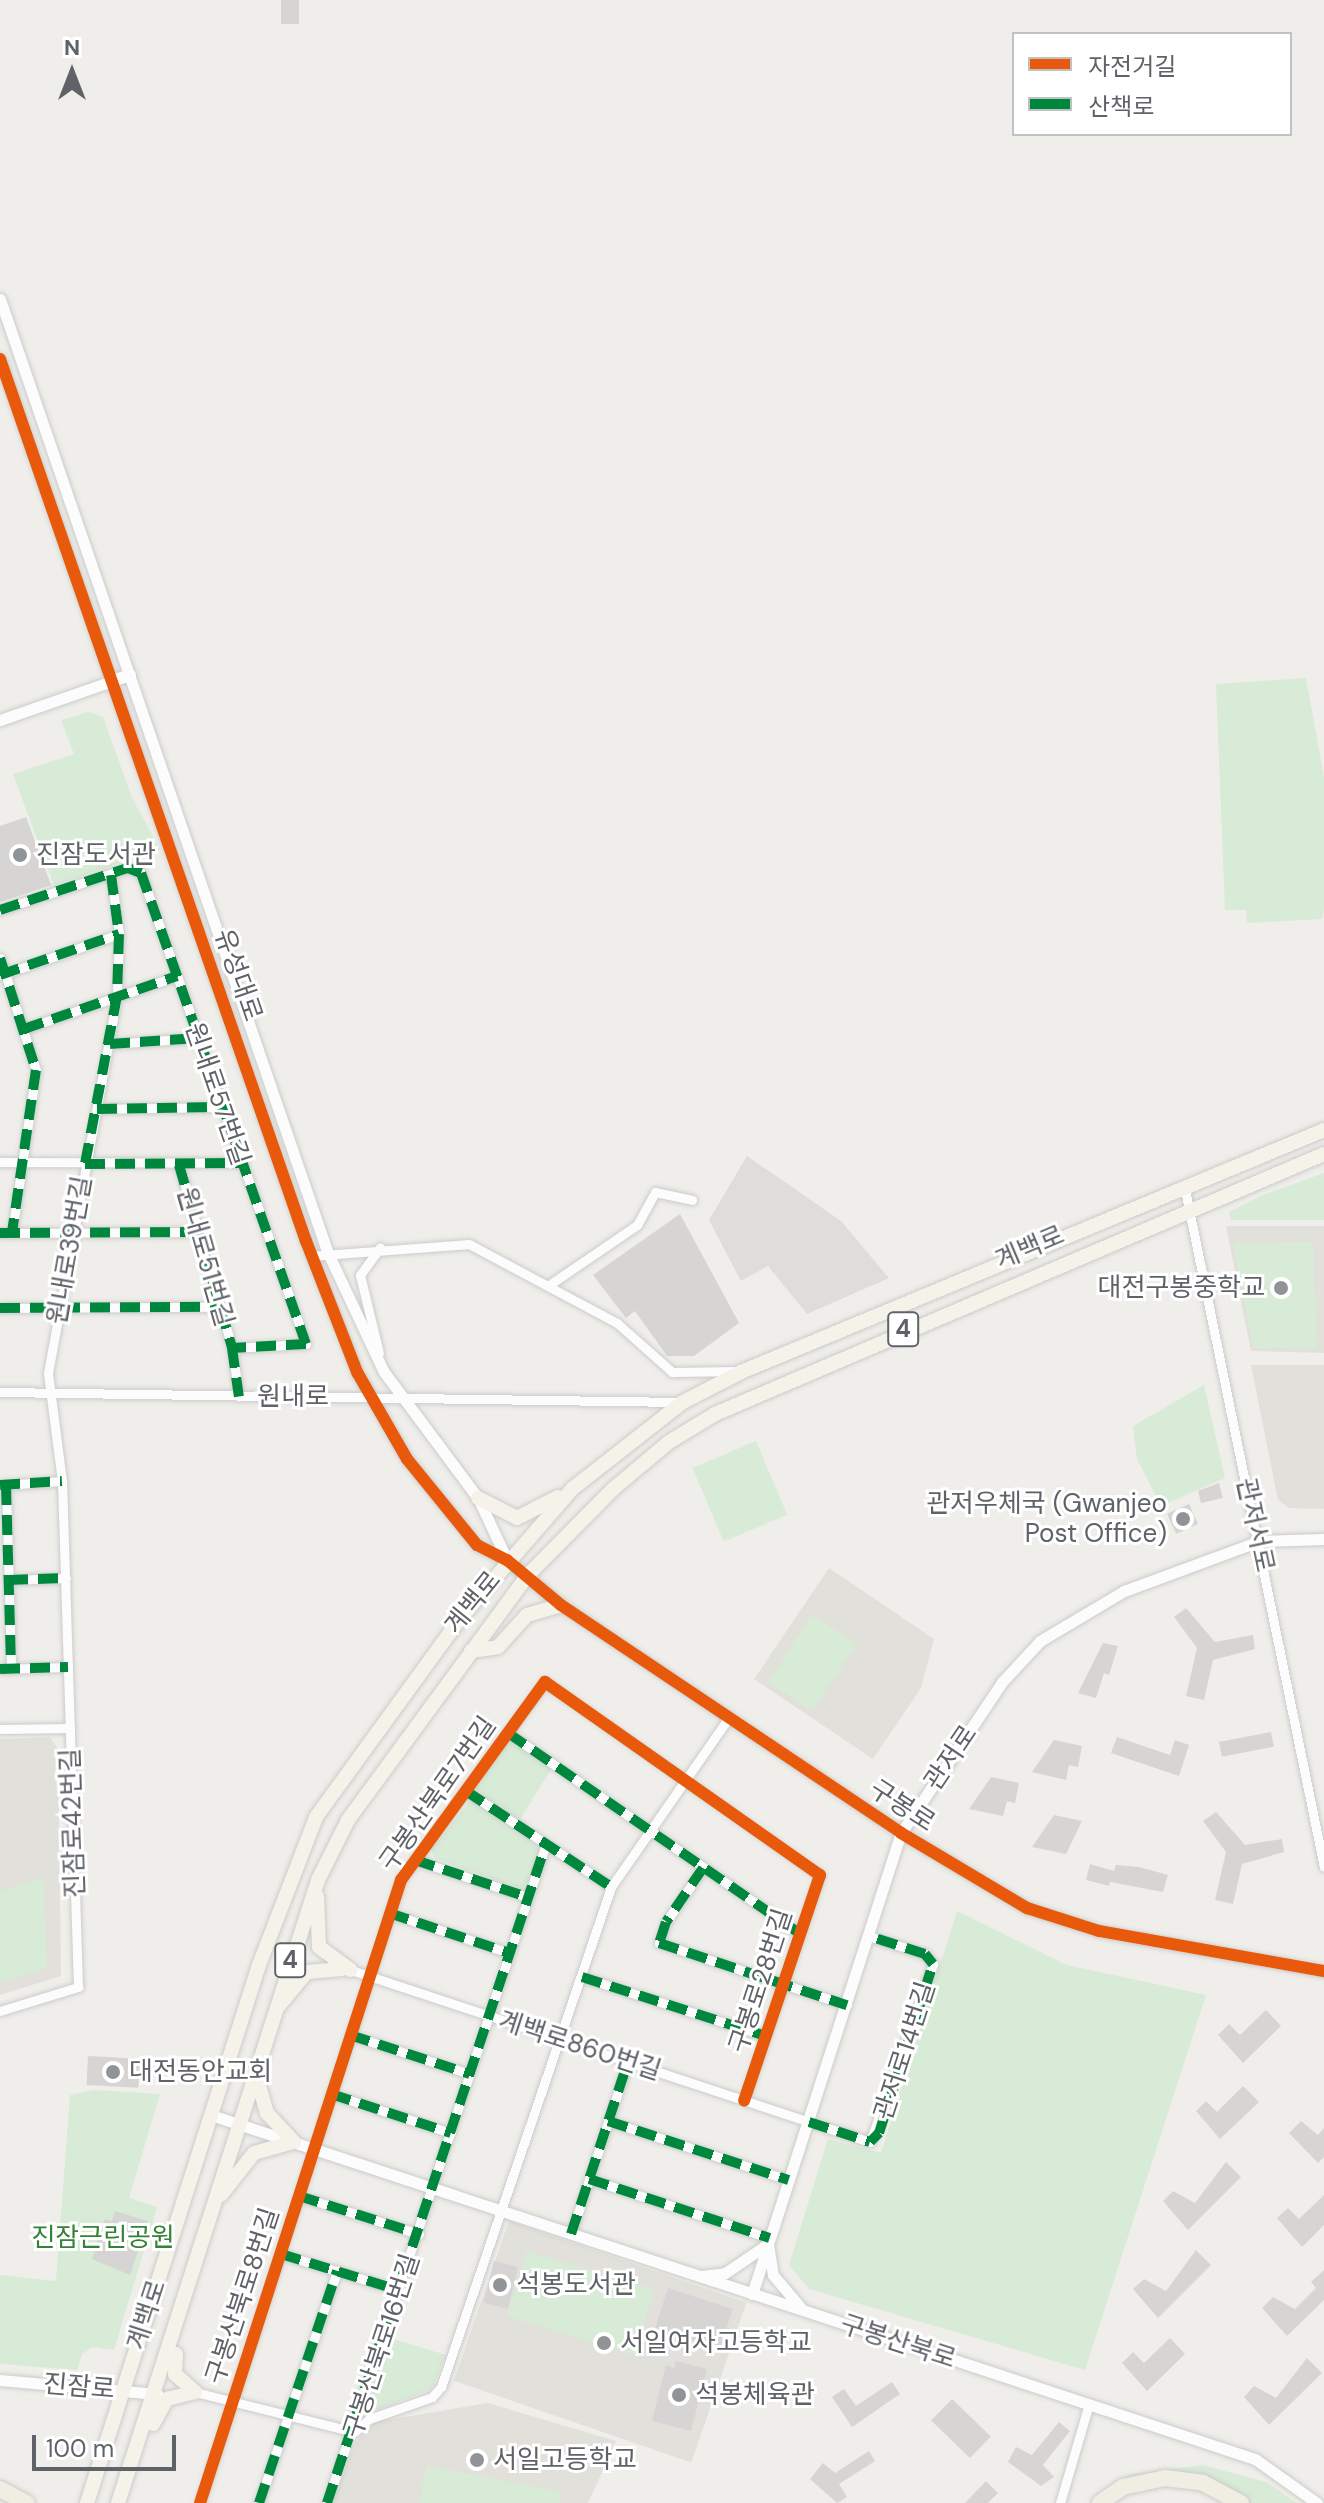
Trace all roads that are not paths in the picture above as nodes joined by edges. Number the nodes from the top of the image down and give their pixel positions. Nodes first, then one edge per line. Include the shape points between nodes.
1 (0, 299) edge
2 (0, 359) edge
3 (130, 675) junction
4 (112, 681) junction
5 (0, 720) edge
6 (111, 875) junction
7 (0, 910) edge
8 (119, 934) junction
9 (0, 958) edge
10 (2, 974) edge
11 (177, 976) junction
12 (117, 996) junction
13 (24, 1029) junction
14 (198, 1038) junction
15 (110, 1044) junction
16 (219, 1107) junction
17 (97, 1109) junction
18 (1324, 1130) edge
19 (1324, 1154) edge
20 (0, 1162) edge
21 (22, 1162) junction
22 (240, 1163) junction
23 (85, 1164) junction
24 (179, 1165) junction
25 (1183, 1184) junction
26 (692, 1200) dead end
27 (1188, 1207) junction
28 (73, 1232) junction
29 (198, 1232) junction
30 (0, 1233) edge
31 (12, 1233) junction
32 (380, 1247) junction
33 (327, 1251) junction
34 (311, 1256) junction
35 (549, 1285) junction
36 (59, 1307) junction
37 (219, 1307) junction
38 (0, 1308) edge
39 (306, 1344) joint
40 (232, 1348) junction
41 (384, 1372) junction
42 (741, 1372) junction
43 (51, 1391) junction
44 (0, 1392) edge
45 (239, 1397) junction
46 (369, 1397) junction
47 (400, 1398) junction
48 (683, 1402) junction
49 (62, 1481) junction
50 (3, 1485) edge
51 (572, 1489) junction
52 (478, 1498) junction
53 (1324, 1539) edge
54 (1259, 1541) junction
55 (4, 1547) edge
56 (507, 1560) junction
57 (527, 1576) junction
58 (66, 1578) junction
59 (8, 1580) junction
60 (561, 1605) junction
61 (5, 1609) edge
62 (471, 1651) junction
63 (68, 1667) junction
64 (5, 1669) edge
65 (729, 1717) junction
66 (70, 1728) junction
67 (0, 1729) edge
68 (508, 1733) junction
69 (686, 1780) junction
70 (466, 1791) junction
71 (651, 1831) junction
72 (901, 1833) junction
73 (546, 1844) junction
74 (415, 1860) junction
75 (1324, 1867) edge
76 (703, 1868) junction
77 (318, 1880) junction
78 (611, 1887) junction
79 (527, 1897) junction
80 (389, 1913) junction
81 (800, 1934) junction
82 (869, 1936) junction
83 (509, 1953) junction
84 (351, 1970) junction
85 (1324, 1971) edge
86 (368, 1976) junction
87 (582, 1977) junction
88 (783, 1984) junction
89 (847, 2005) junction
90 (0, 2011) edge
91 (272, 2013) junction
92 (488, 2016) junction
93 (350, 2035) junction
94 (766, 2036) junction
95 (561, 2040) junction
96 (628, 2062) junction
97 (255, 2072) junction
98 (470, 2074) junction
99 (331, 2094) junction
100 (744, 2101) junction
101 (211, 2115) junction
102 (608, 2121) junction
103 (809, 2122) junction
104 (239, 2124) junction
105 (451, 2133) junction
106 (294, 2142) junction
107 (314, 2149) junction
108 (589, 2179) junction
109 (789, 2180) junction
110 (435, 2188) junction
111 (299, 2196) junction
112 (214, 2205) junction
113 (504, 2212) junction
114 (419, 2234) junction
115 (571, 2234) junction
116 (769, 2241) junction
117 (281, 2254) junction
118 (337, 2271) junction
119 (698, 2276) junction
120 (401, 2291) junction
121 (752, 2294) junction
122 (804, 2311) junction
123 (175, 2333) junction
124 (0, 2380) edge
125 (122, 2390) junction
126 (195, 2392) junction
127 (157, 2394) junction
128 (232, 2400) junction
129 (1089, 2404) junction
130 (289, 2413) junction
131 (354, 2432) junction
132 (142, 2435) junction
133 (0, 2489) edge
134 (26, 2503) edge
135 (87, 2503) edge
136 (118, 2503) edge
137 (199, 2503) edge
138 (259, 2503) edge
139 (327, 2503) edge
140 (1060, 2503) edge
141 (1100, 2503) edge
142 (1241, 2503) edge
143 (1317, 2503) edge

1 - 3 street, 유성대로
2 - 4 street, 유성대로
3 - 4 main road
3 - 33 street, 유성대로
4 - 5 street
4 - 34 street, 유성대로
6 - 7 street
6 - 8 street, 원내로39번길
6 - 11 street, 원내로57번길 via 128,868 141,873
8 - 10 street
8 - 12 street, 원내로39번길
9 - 10 street
10 - 13 street
11 - 12 street
11 - 14 street, 원내로57번길
12 - 13 street
12 - 15 street, 원내로39번길
13 - 21 street via 36,1070
14 - 15 street
14 - 16 street, 원내로57번길
15 - 17 street, 원내로39번길
16 - 17 street
16 - 22 street, 원내로57번길
17 - 23 street, 원내로39번길
18 - 25 main road, 계백로 / 4
19 - 27 main road, 계백로 / 4
20 - 21 street
21 - 23 street
21 - 31 street
22 - 24 street
22 - 39 street, 원내로57번길
23 - 24 street
23 - 28 street, 원내로39번길
24 - 29 street, 원내로51번길
25 - 27 street, 관저서로
25 - 42 main road, 계백로 / 4
26 - 35 street via 655,1192 637,1225
27 - 54 street, 관저서로
27 - 57 main road, 계백로 / 4 via 715,1414 669,1442 613,1489
28 - 29 street
28 - 31 street
28 - 36 street, 원내로39번길
29 - 37 street, 원내로51번길
30 - 31 street
32 - 33 street
32 - 35 street via 469,1244
32 - 41 street via 360,1275
33 - 34 street
33 - 41 street, 유성대로
34 - 46 street, 유성대로
35 - 42 street via 617,1323 672,1372
36 - 37 street
36 - 38 street
36 - 43 street, 원내로39번길
37 - 40 street, 원내로51번길
39 - 40 street, 원내로51번길
40 - 45 street, 원내로51번길
41 - 47 street, 유성대로
42 - 48 main road, 계백로 / 4
43 - 44 street, 원내로
43 - 45 street, 원내로
43 - 49 street, 진잠로42번길
45 - 46 street, 원내로
46 - 47 street, 원내로
46 - 56 street, 유성대로 via 407,1459 477,1545
47 - 48 street, 원내로
47 - 52 street, 유성대로
48 - 51 main road, 계백로 / 4
49 - 50 street
49 - 58 street, 진잠로42번길
50 - 55 street
51 - 52 main road via 517,1518
51 - 56 main road, 계백로 / 4
52 - 56 street, 유성대로
53 - 54 street, 관저로
54 - 72 street, 관저로 via 1124,1591 1040,1641 1002,1682
54 - 75 street, 관저서로
55 - 59 street
56 - 57 street, 구봉로
56 - 101 main road, 계백로 / 4 via 346,1768 316,1817 292,1869
57 - 60 street, 구봉로
57 - 62 main road, 계백로 / 4
58 - 59 street
58 - 63 street, 진잠로42번길
59 - 61 street
60 - 62 main road via 527,1615 498,1647
60 - 65 street, 구봉로
61 - 64 street
62 - 77 main road, 계백로 / 4 via 348,1820
63 - 64 street
63 - 66 street, 진잠로42번길
65 - 69 street
65 - 72 street, 구봉로
66 - 67 street
66 - 90 street, 진잠로42번길 via 78,1987
68 - 69 street, 구봉산북로7번길 via 545,1682
68 - 70 street, 구봉산북로7번길
68 - 71 street, 구봉산북로7번길
69 - 71 street
69 - 81 street, 구봉로28번길 via 820,1875
70 - 73 street, 구봉산북로7번길
70 - 74 street, 구봉산북로7번길
71 - 76 street, 구봉산북로7번길
71 - 78 street
72 - 82 street, 관저로
72 - 85 street, 구봉로 via 1027,1908 1099,1931
73 - 78 street, 구봉산북로7번길
73 - 79 street, 구봉산북로16번길
74 - 79 street, 구봉산북로7번길
74 - 80 street, 구봉산북로7번길
76 - 81 street, 구봉산북로7번길
76 - 88 street, 구봉로28번길 via 659,1943
77 - 84 main road via 319,1947
77 - 91 main road, 계백로 / 4
78 - 87 street
79 - 83 street, 구봉산북로16번길
80 - 83 street, 구봉산북로7번길
80 - 86 street, 구봉산북로7번길
81 - 88 street, 구봉로28번길
82 - 89 street, 관저로
82 - 103 street, 관저로14번길 via 925,1954 933,1964 870,2142
83 - 92 street, 구봉산북로16번길
84 - 86 street, 계백로860번길
84 - 91 main road via 327,1966 307,1972
86 - 92 street, 계백로860번길
86 - 93 street, 구봉산북로7번길
87 - 94 street
87 - 95 street
88 - 89 street, 구봉로28번길
88 - 94 street, 구봉로28번길
89 - 103 street, 관저로
91 - 97 main road, 계백로 / 4
92 - 95 street, 계백로860번길
92 - 98 street, 구봉산북로16번길
93 - 98 street
93 - 99 street, 구봉산북로7번길
94 - 100 street, 구봉로28번길
95 - 96 street, 계백로860번길
95 - 113 street
96 - 100 street, 계백로860번길
96 - 102 street
97 - 104 main road, 계백로 / 4
97 - 106 main road via 267,2113
98 - 105 street, 구봉산북로16번길
99 - 105 street
99 - 107 street, 구봉산북로7번길
100 - 103 street, 계백로860번길
101 - 104 street, 구봉산북로
101 - 125 main road, 계백로 / 4
102 - 108 street
102 - 109 street
103 - 109 street, 관저로
104 - 106 street, 구봉산북로
104 - 112 main road, 계백로 / 4
105 - 110 street, 구봉산북로16번길
106 - 107 street, 구봉산북로
106 - 112 main road via 240,2163
107 - 110 street, 구봉산북로
107 - 111 street, 구봉산북로8번길
108 - 115 street
108 - 116 street
109 - 116 street, 관저로
110 - 113 street, 구봉산북로
110 - 114 street, 구봉산북로16번길
111 - 114 street, 구봉산북로8번길
111 - 117 street, 구봉산북로8번길
112 - 123 main road, 계백로 / 4
113 - 115 street, 구봉산북로
113 - 131 street via 441,2387 432,2397 369,2419
114 - 120 street, 구봉산북로16번길
115 - 119 street, 구봉산북로
116 - 119 street via 725,2273
116 - 121 street, 관저로
116 - 122 street via 773,2275
117 - 118 street, 구봉산북로8번길
117 - 128 street, 구봉산북로8번길
118 - 120 street, 구봉산북로8번길
118 - 130 street
119 - 121 street, 구봉산북로
120 - 131 street, 구봉산북로16번길
121 - 122 street, 구봉산북로
122 - 129 street, 구봉산북로
123 - 126 main road via 175,2374
123 - 127 main road, 계백로 / 4
124 - 125 street, 진잠로
125 - 127 street, 진잠로
125 - 135 main road, 계백로 / 4
126 - 128 street
126 - 132 main road via 167,2399
127 - 132 main road, 계백로 / 4
128 - 130 street
128 - 137 street, 구봉산북로8번길
129 - 140 street
129 - 143 street, 구봉산북로 via 1255,2459
130 - 131 street
130 - 138 street
131 - 139 street, 구봉산북로16번길
132 - 136 main road, 계백로 / 4
133 - 134 highway
141 - 142 highway via 1123,2487 1165,2478 1203,2483

